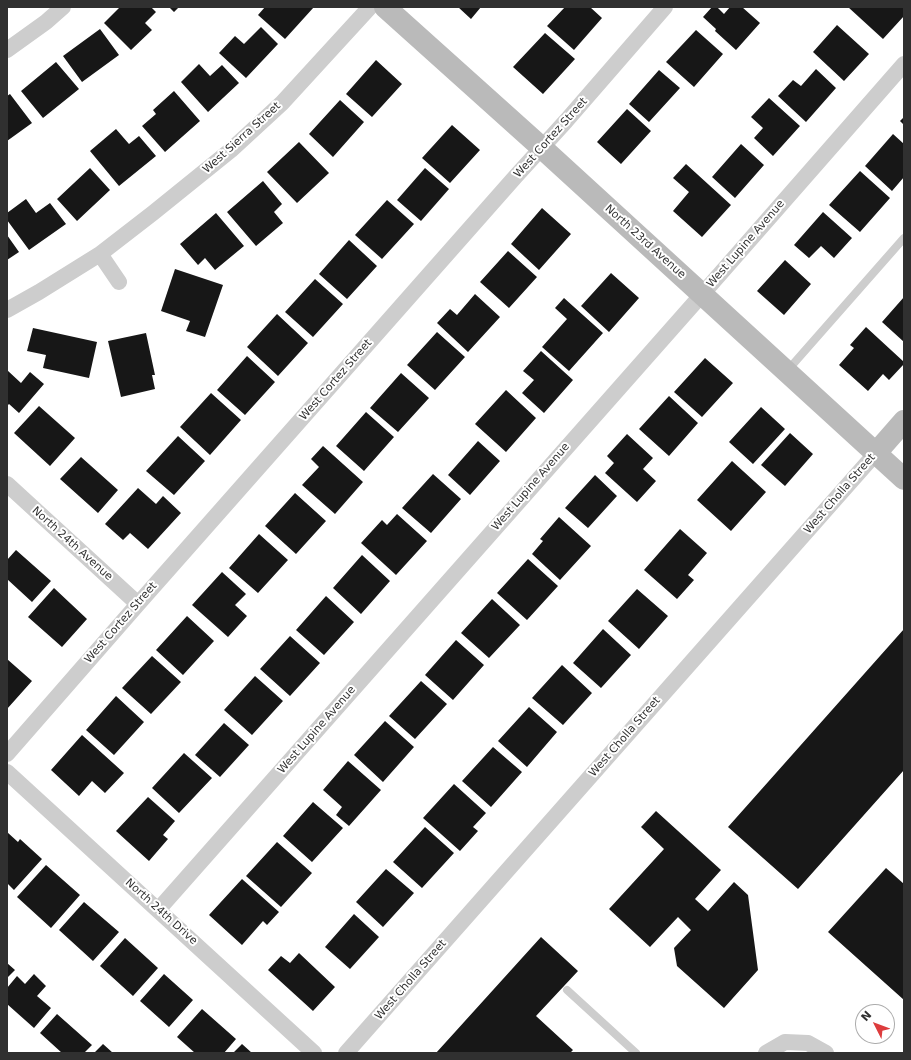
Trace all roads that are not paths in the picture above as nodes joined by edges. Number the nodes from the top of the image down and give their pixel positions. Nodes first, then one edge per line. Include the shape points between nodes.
1 (63, 7) edge
2 (370, 7) edge
3 (385, 7) edge
4 (665, 7) edge
5 (7, 50) edge
6 (904, 64) edge
7 (542, 148) junction
8 (904, 238) edge
9 (100, 254) junction
10 (119, 282) dead end
11 (702, 294) junction
12 (7, 310) edge
13 (786, 371) junction
14 (904, 421) edge
15 (876, 453) junction
16 (904, 479) edge
17 (7, 484) edge
18 (138, 604) junction
19 (7, 754) edge
20 (7, 772) edge
21 (158, 910) junction
22 (567, 990) dead end
23 (314, 1053) edge
24 (346, 1053) edge
25 (636, 1053) edge
26 (766, 1053) edge
27 (826, 1053) edge

1 - 5 street
2 - 9 street, West Sierra Street via 282,103 231,150
3 - 7 street, North 23rd Avenue
4 - 7 street, West Cortez Street
6 - 11 street, West Lupine Avenue
7 - 11 street, North 23rd Avenue
7 - 18 street, West Cortez Street
8 - 13 lane
9 - 10 street
9 - 12 street, West Sierra Street
11 - 13 street, North 23rd Avenue
11 - 21 street, West Lupine Avenue
13 - 15 street, North 23rd Avenue
14 - 15 street, West Cholla Street
15 - 16 street, North 23rd Avenue
15 - 24 street, West Cholla Street
17 - 18 street, North 24th Avenue
18 - 19 street, West Cortez Street
20 - 21 street, North 24th Drive
21 - 23 street, North 24th Drive
22 - 25 lane
26 - 27 street via 785,1042 808,1043

